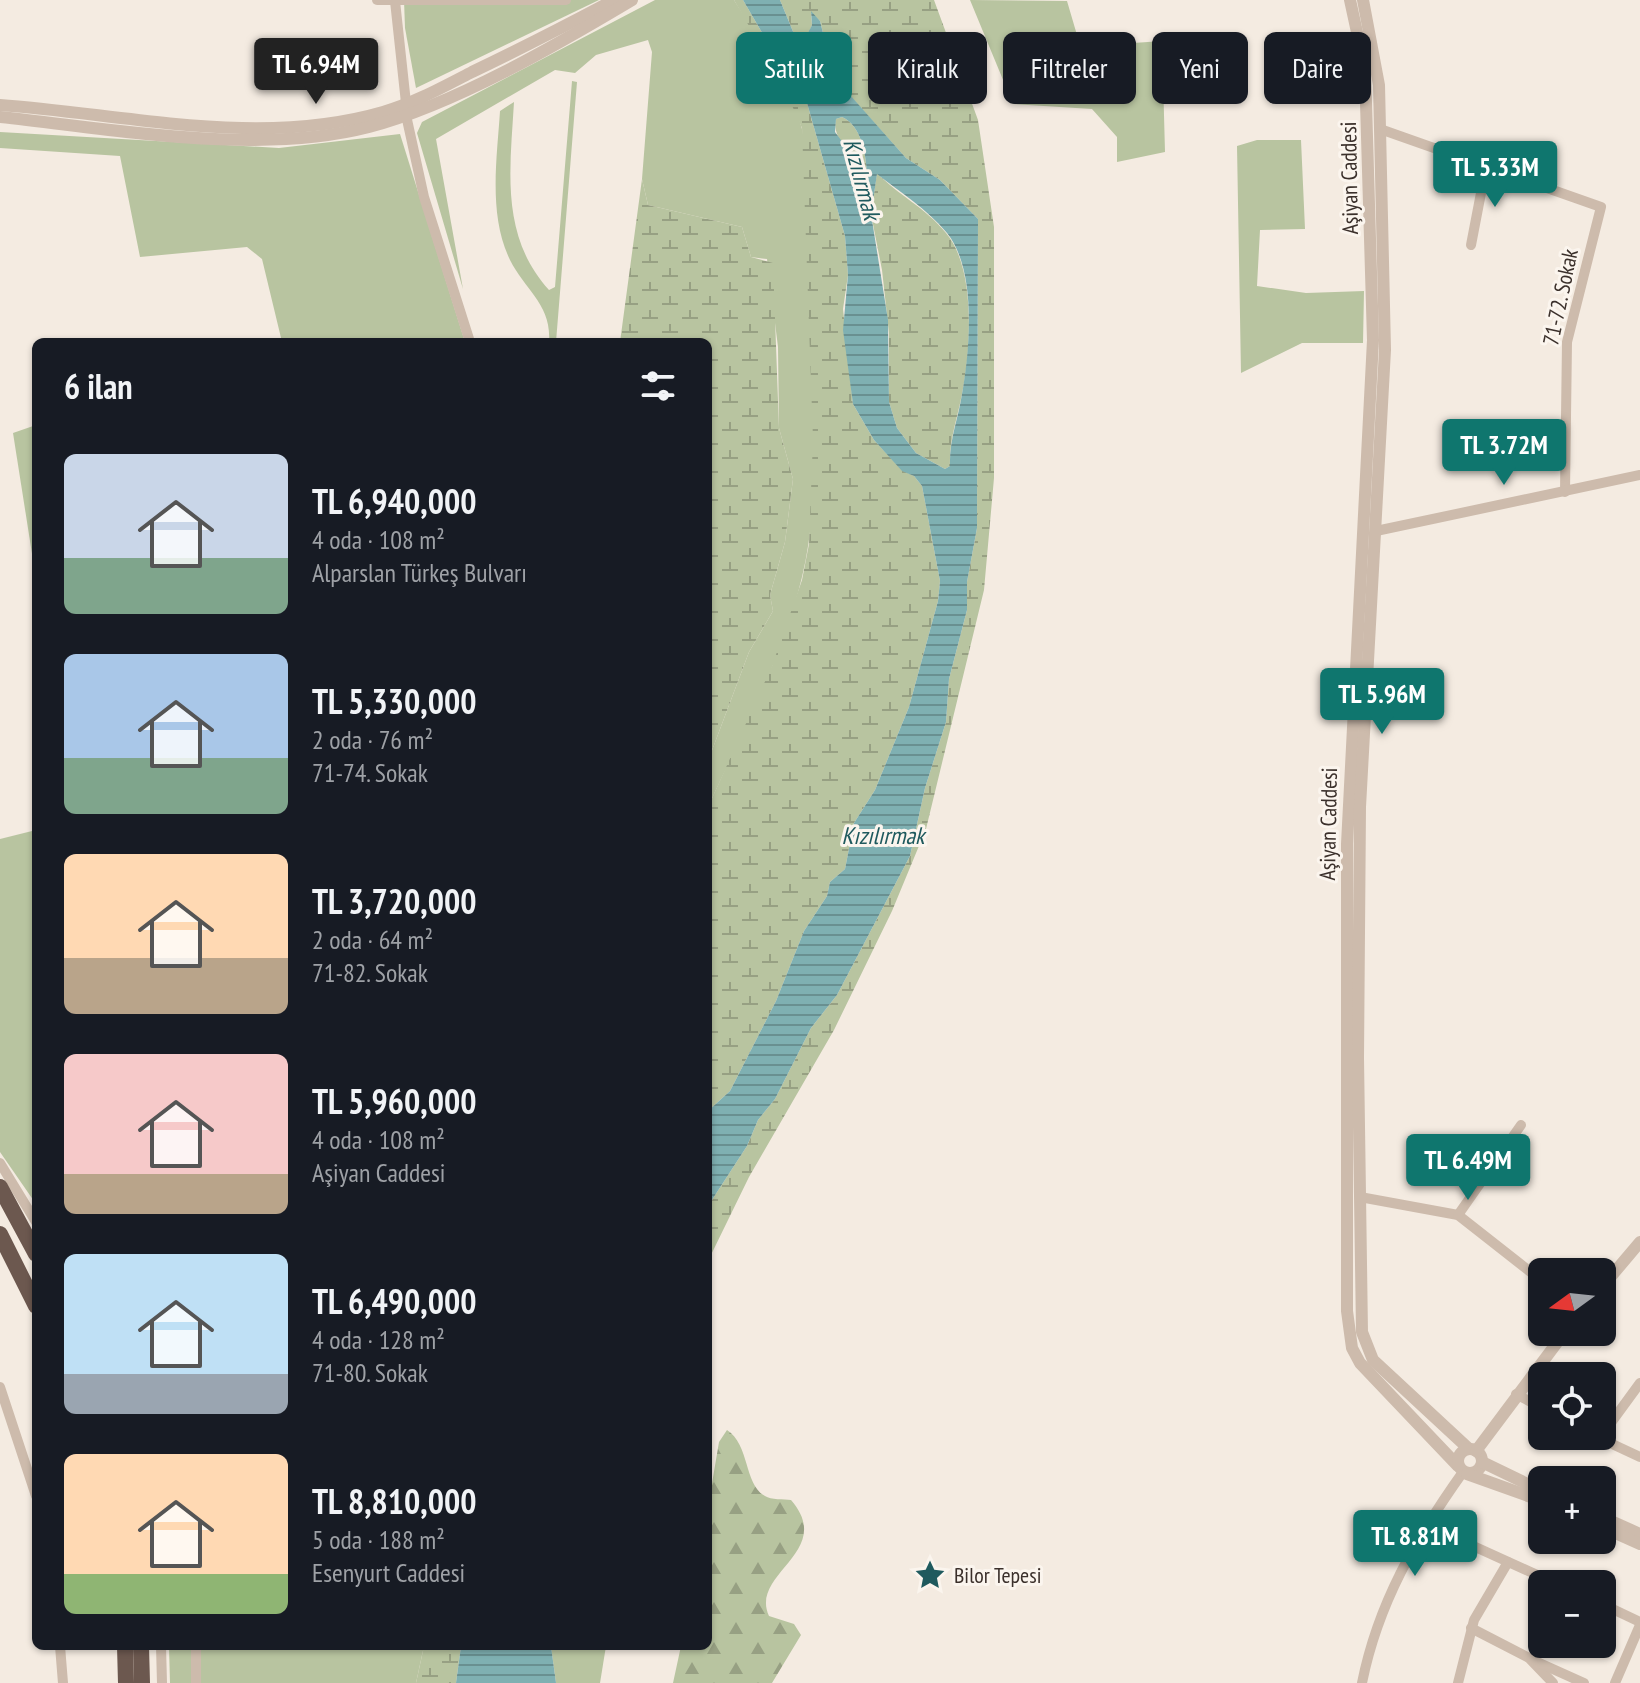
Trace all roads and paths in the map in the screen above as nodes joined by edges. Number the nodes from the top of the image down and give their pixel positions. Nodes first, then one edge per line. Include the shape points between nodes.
1 (377, 0) edge
2 (614, 0) edge
3 (632, 0) edge
4 (1350, 0) edge
5 (1363, 0) edge
6 (395, 1) edge
7 (564, 1) edge
8 (0, 105) edge
9 (406, 109) junction
10 (0, 117) edge
11 (1380, 129) junction
12 (1486, 167) junction
13 (1471, 245) dead end
14 (469, 338) edge
15 (1640, 475) edge
16 (1565, 492) junction
17 (1376, 531) junction
18 (1521, 1125) dead end
19 (0, 1163) edge
20 (0, 1187) edge
21 (1360, 1197) junction
22 (32, 1215) edge
23 (1458, 1215) junction
24 (0, 1234) edge
25 (1640, 1242) edge
26 (32, 1247) edge
27 (1528, 1270) edge
28 (1616, 1270) edge
29 (32, 1298) edge
30 (1554, 1346) edge
31 (1640, 1383) edge
32 (0, 1387) edge
33 (1516, 1394) junction
34 (1528, 1400) edge
35 (1616, 1414) edge
36 (1616, 1445) edge
37 (1476, 1454) junction
38 (1640, 1457) edge
39 (1463, 1471) junction
40 (1528, 1483) edge
41 (32, 1484) edge
42 (1528, 1496) edge
43 (1616, 1523) edge
44 (1427, 1525) junction
45 (1616, 1533) edge
46 (1640, 1534) edge
47 (1640, 1544) edge
48 (1508, 1562) junction
49 (1528, 1571) edge
50 (1616, 1611) edge
51 (1640, 1624) edge
52 (1471, 1628) junction
53 (60, 1650) edge
54 (125, 1650) edge
55 (141, 1650) edge
56 (161, 1650) edge
57 (196, 1650) edge
58 (1528, 1657) edge
59 (1529, 1658) joint
60 (63, 1683) edge
61 (126, 1683) edge
62 (142, 1683) edge
63 (162, 1683) edge
64 (196, 1683) edge
65 (1362, 1683) edge
66 (1458, 1683) edge
67 (1553, 1683) edge
68 (1584, 1683) edge
69 (1615, 1683) edge

1 - 6 street
2 - 9 street
3 - 9 street via 520,61
4 - 39 street, Aşiyan Caddesi via 1365,69 1373,340 1347,844 1348,1328 1352,1348 1366,1370
5 - 11 street, Aşiyan Caddesi via 1374,46
6 - 7 street
6 - 9 street
8 - 9 street via 238,127 312,126
9 - 10 street via 331,134 268,139 130,132
9 - 14 street via 424,197
11 - 12 street
11 - 17 street, Aşiyan Caddesi via 1385,350
12 - 13 street
12 - 16 street, 71-72. Sokak via 1601,207 1567,342
15 - 16 street
16 - 17 street
17 - 21 street, Aşiyan Caddesi via 1360,807
18 - 23 street
19 - 22 street
20 - 26 highway
21 - 23 street
21 - 37 street, Aşiyan Caddesi via 1362,1332 1373,1360
23 - 27 street
24 - 29 highway
25 - 28 street
30 - 33 street
31 - 35 street
32 - 41 street
33 - 34 street
33 - 37 street
36 - 38 street
37 - 39 street via 1476,1472
37 - 39 street via 1459,1455
37 - 40 street, Aşiyan Caddesi
39 - 42 street
39 - 44 street
43 - 46 street
44 - 48 street
44 - 65 street via 1396,1577 1375,1628
45 - 47 street
48 - 49 street
48 - 52 street
50 - 51 street
51 - 69 street
52 - 58 street
52 - 66 street
53 - 60 street
54 - 61 highway
55 - 62 highway
56 - 63 street
57 - 64 street
59 - 67 street
59 - 68 street

